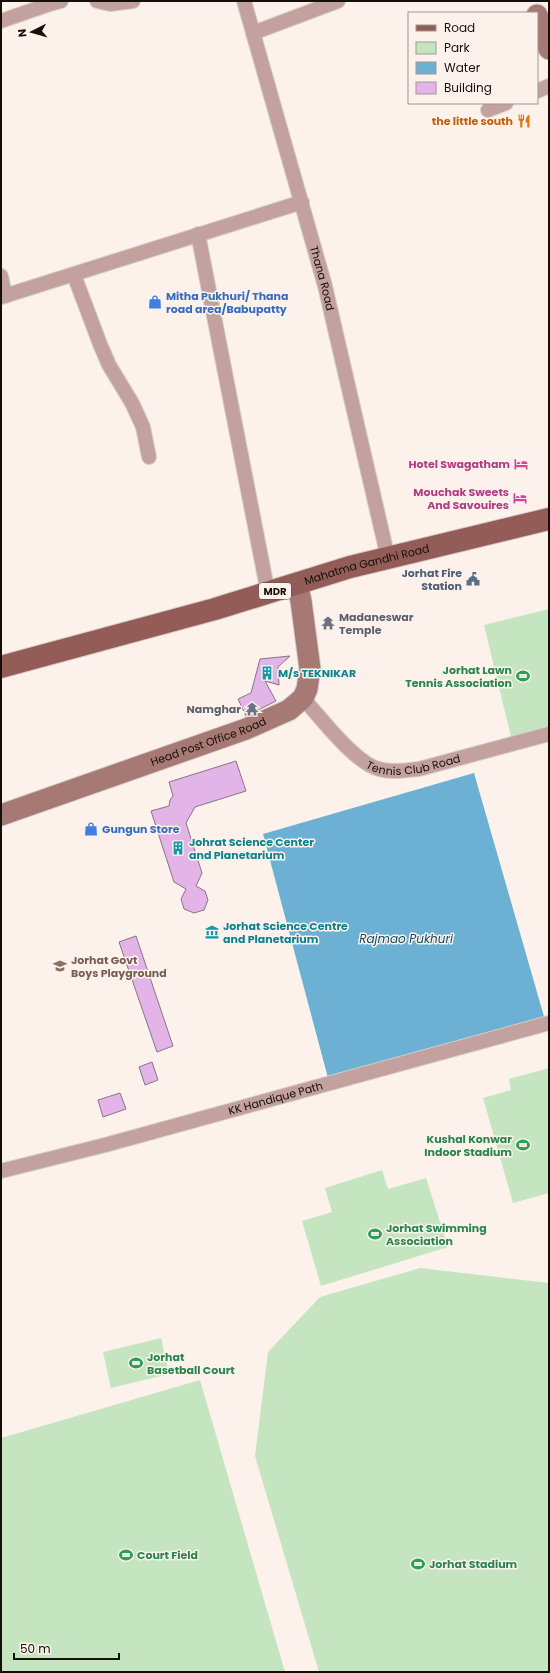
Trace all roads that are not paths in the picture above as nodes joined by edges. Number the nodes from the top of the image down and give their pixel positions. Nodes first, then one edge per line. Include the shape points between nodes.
1 (61, 1) edge
2 (97, 1) edge
3 (133, 1) edge
4 (244, 1) edge
5 (338, 1) edge
6 (532, 1) edge
7 (536, 12) edge
8 (538, 17) edge
9 (1, 21) edge
10 (253, 33) junction
11 (549, 49) edge
12 (549, 86) edge
13 (538, 91) edge
14 (503, 104) edge
15 (488, 110) dead end
16 (302, 202) junction
17 (198, 234) junction
18 (74, 275) junction
19 (1, 276) edge
20 (3, 297) edge
21 (149, 457) dead end
22 (549, 519) edge
23 (388, 558) junction
24 (297, 584) junction
25 (268, 593) junction
26 (1, 667) edge
27 (303, 698) junction
28 (549, 734) edge
29 (1, 815) edge
30 (549, 1023) edge
31 (1, 1171) edge

1 - 9 street
2 - 3 street via 110,4
4 - 10 street, Thana Road
5 - 10 street
6 - 7 street
8 - 11 street
10 - 16 street, Thana Road
12 - 13 street
14 - 15 street
16 - 17 street
16 - 23 street, Thana Road via 326,286
17 - 18 street
17 - 25 street
18 - 20 street
18 - 21 street via 109,365 143,427
19 - 20 street
22 - 23 main road, Mahatma Gandhi Road / MDR
23 - 24 main road, Mahatma Gandhi Road / MDR
24 - 25 main road, Mahatma Gandhi Road / MDR
24 - 27 street via 310,669
25 - 26 main road, Mahatma Gandhi Road / MDR
27 - 28 street, Tennis Club Road via 361,760 378,769 419,769
27 - 29 street, Head Post Office Road via 284,713 246,729
30 - 31 street, KK Handique Path via 105,1145

